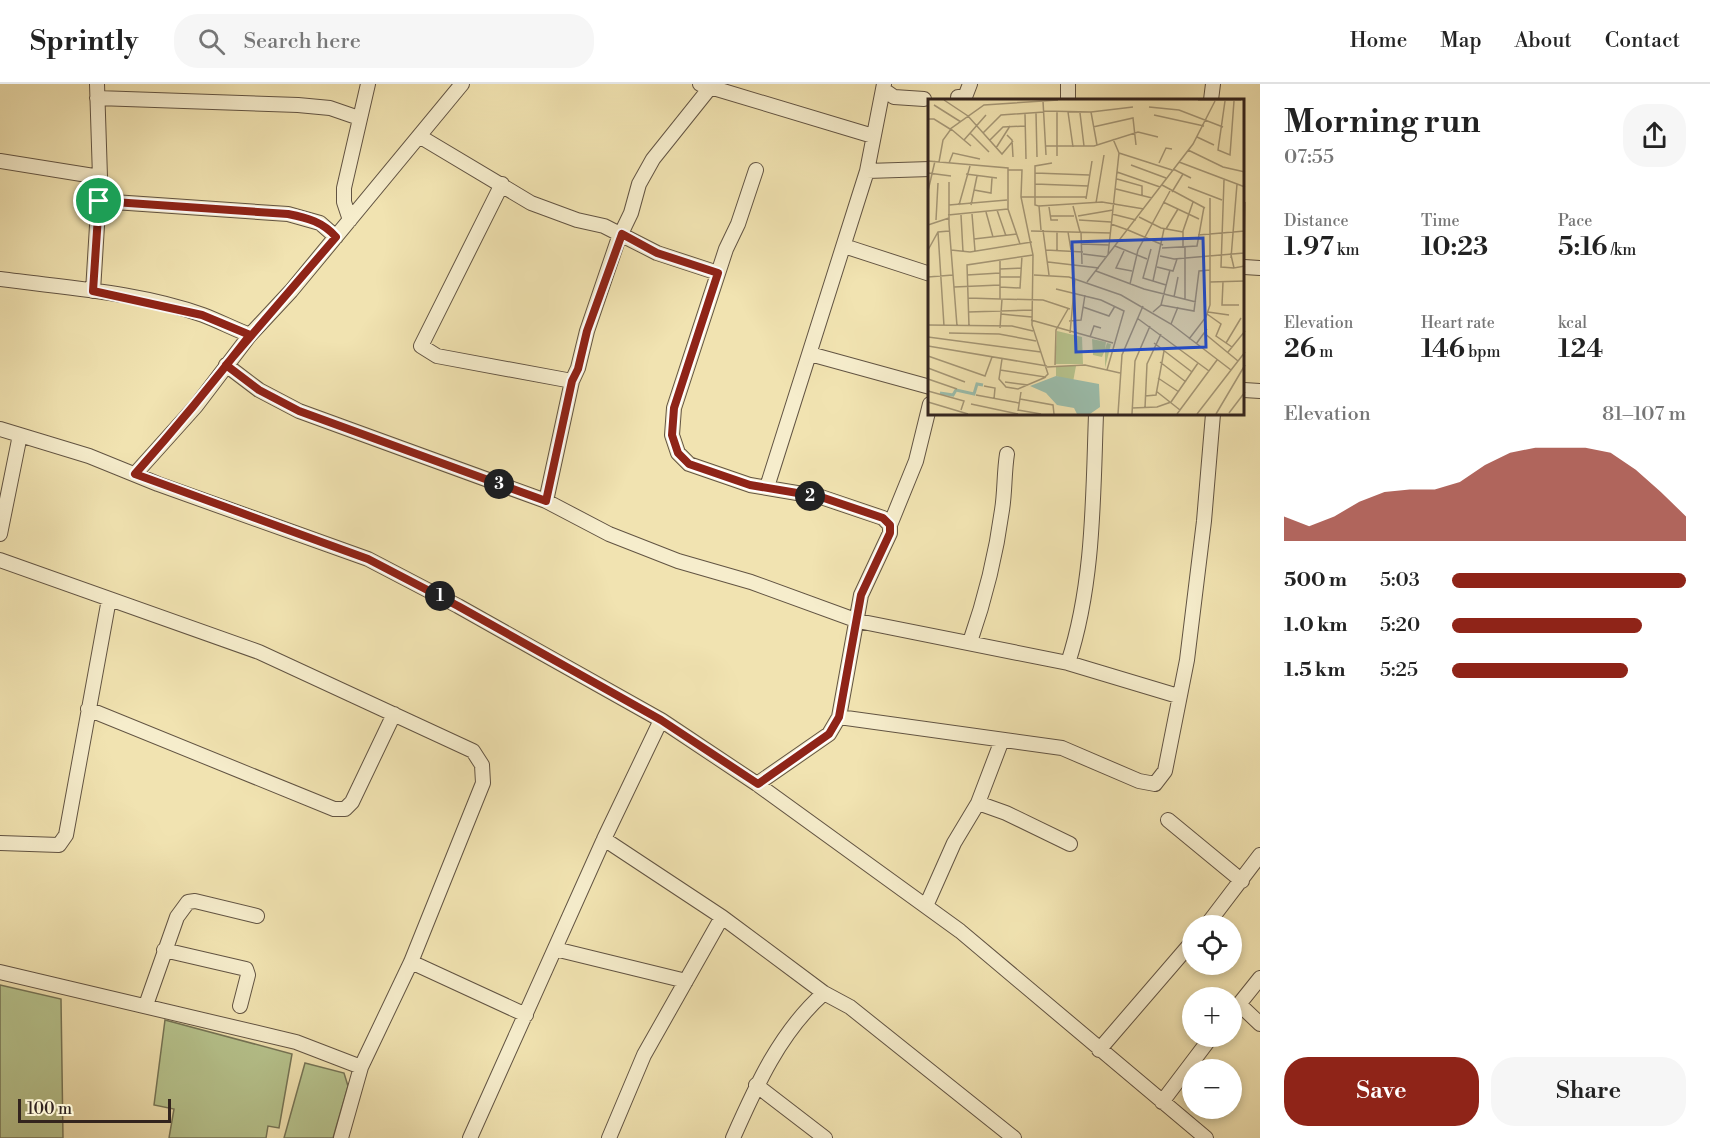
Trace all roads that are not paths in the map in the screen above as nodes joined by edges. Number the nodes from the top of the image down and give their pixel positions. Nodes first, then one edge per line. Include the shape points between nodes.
1 (97, 84) edge
2 (368, 84) edge
3 (462, 84) edge
4 (970, 84) edge
5 (1213, 84) edge
6 (708, 85) edge
7 (884, 87) edge
8 (958, 97) dead end
9 (97, 98) junction
10 (924, 99) dead end
11 (1211, 99) edge
12 (359, 118) junction
13 (419, 136) junction
14 (873, 136) junction
15 (0, 161) edge
16 (928, 169) edge
17 (756, 170) dead end
18 (867, 171) junction
19 (100, 177) junction
20 (502, 184) junction
21 (99, 201) junction
22 (350, 220) junction
23 (622, 234) junction
24 (336, 237) junction
25 (844, 246) junction
26 (1245, 267) edge
27 (1260, 268) edge
28 (718, 273) junction
29 (928, 273) edge
30 (0, 279) edge
31 (93, 291) junction
32 (250, 335) junction
33 (810, 354) junction
34 (226, 365) junction
35 (572, 381) junction
36 (928, 386) edge
37 (1245, 390) edge
38 (1260, 391) edge
39 (928, 412) edge
40 (1096, 416) edge
41 (1213, 416) edge
42 (0, 429) edge
43 (20, 435) junction
44 (1007, 454) dead end
45 (135, 474) junction
46 (5, 484) edge
47 (767, 487) junction
48 (546, 501) junction
49 (890, 525) junction
50 (0, 534) edge
51 (0, 560) edge
52 (109, 599) junction
53 (858, 621) junction
54 (970, 642) junction
55 (1068, 663) junction
56 (1178, 696) junction
57 (88, 709) junction
58 (393, 714) junction
59 (839, 717) junction
60 (661, 720) junction
61 (1002, 740) junction
62 (758, 784) junction
63 (978, 803) junction
64 (1168, 820) dead end
65 (604, 839) junction
66 (0, 843) edge
67 (1070, 844) dead end
68 (59, 845) junction
69 (0, 848) edge
70 (1260, 855) edge
71 (1242, 880) junction
72 (926, 906) junction
73 (1215, 915) edge
74 (257, 916) dead end
75 (722, 917) junction
76 (555, 949) junction
77 (164, 950) junction
78 (1182, 954) edge
79 (411, 962) junction
80 (0, 972) edge
81 (1260, 978) edge
82 (686, 981) junction
83 (824, 993) junction
84 (1242, 1000) edge
85 (146, 1005) junction
86 (240, 1006) dead end
87 (1242, 1013) edge
88 (526, 1015) junction
89 (1260, 1024) edge
90 (1204, 1047) edge
91 (1099, 1050) junction
92 (361, 1067) junction
93 (756, 1085) junction
94 (1162, 1102) junction
95 (341, 1138) edge
96 (470, 1138) edge
97 (609, 1138) edge
98 (733, 1138) edge
99 (825, 1138) edge
100 (1014, 1138) edge
101 (1206, 1138) edge

1 - 9 street
2 - 12 street
3 - 13 street
4 - 8 street via 965,97
5 - 11 street
6 - 14 street
6 - 23 street via 653,159 639,184
7 - 10 street via 894,97
7 - 14 street
9 - 12 street via 298,105 330,108
9 - 19 street
12 - 22 street via 343,196
13 - 20 street via 492,182
13 - 22 street
14 - 18 street
15 - 19 street
16 - 18 street
17 - 28 street
18 - 25 street
19 - 21 street
20 - 23 street via 531,203
20 - 35 street via 421,346 437,356
21 - 24 street via 288,214 320,223
21 - 31 street
22 - 24 street
23 - 28 street via 657,253
23 - 35 street
24 - 32 street
25 - 29 street
25 - 33 street
26 - 27 street
28 - 47 street via 674,408 672,435 678,453 689,464
30 - 31 street
31 - 32 street via 202,315
32 - 34 street
33 - 36 street
33 - 47 street
34 - 45 street via 196,406
34 - 48 street via 259,390 299,411
35 - 48 street
37 - 38 street
39 - 49 street via 916,461
40 - 55 street via 1082,616
41 - 56 street via 1188,650
42 - 43 street
43 - 45 street
43 - 46 street
44 - 54 street via 993,558
45 - 60 street via 368,559
46 - 50 street
47 - 49 street via 854,507 883,518
48 - 53 street via 609,534 668,557
49 - 53 street via 890,533 861,595
51 - 52 street
52 - 57 street
52 - 58 street via 259,652
53 - 54 street
53 - 59 street
54 - 55 street
55 - 56 street
56 - 61 street via 1165,771 1155,784 1062,748
57 - 58 street via 334,809 345,809 352,802
57 - 68 street via 66,835
58 - 79 street via 473,751 482,765 483,783
59 - 61 street
59 - 62 street via 829,734
60 - 62 street
60 - 65 street
61 - 63 street
62 - 72 street
63 - 67 street
63 - 72 street via 954,843
64 - 71 street
65 - 75 street
65 - 76 street
66 - 68 street
68 - 69 street via 46,850
70 - 71 street
71 - 73 street
72 - 91 street
74 - 77 street via 188,902 177,917
75 - 82 street
75 - 83 street
76 - 82 street
76 - 88 street
77 - 85 street
77 - 86 street via 246,969
78 - 91 street
79 - 88 street
79 - 92 street
80 - 85 street
81 - 84 street
82 - 97 street via 644,1055
83 - 93 street via 790,1030
83 - 100 street via 887,1035
85 - 92 street via 296,1042
87 - 89 street
88 - 96 street
90 - 94 street
91 - 94 street
92 - 95 street
93 - 98 street
93 - 99 street
94 - 101 street

